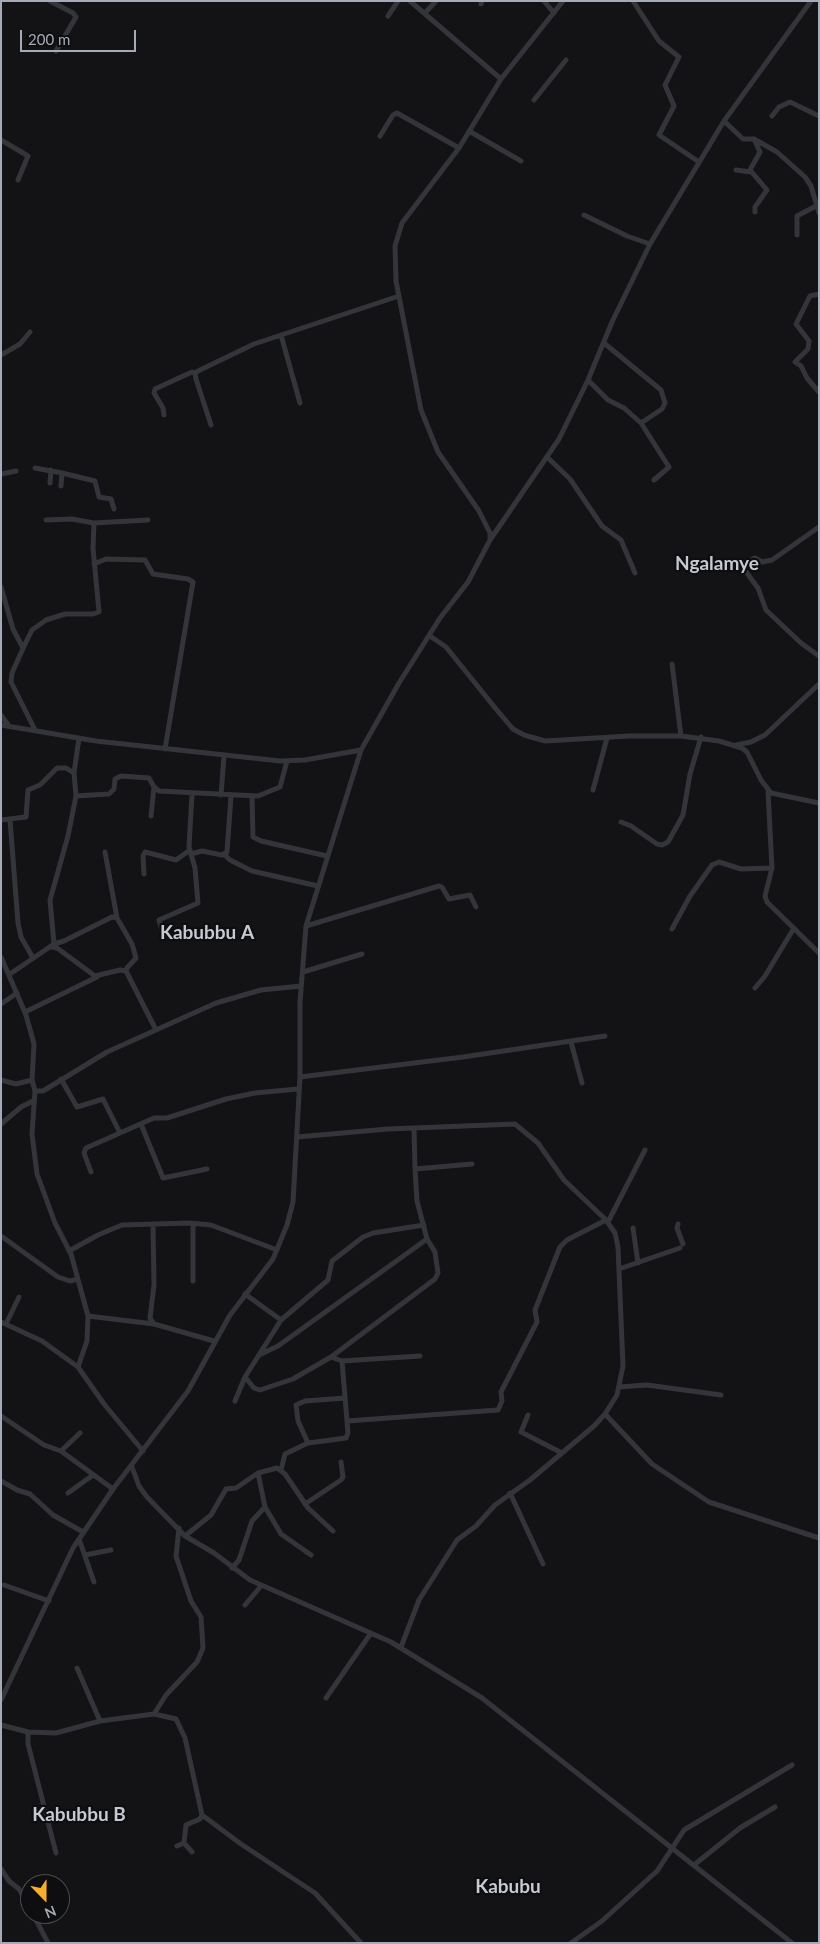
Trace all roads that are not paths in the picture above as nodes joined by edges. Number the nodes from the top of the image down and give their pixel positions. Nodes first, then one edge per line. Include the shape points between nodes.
1 (50, 1) edge
2 (398, 1) edge
3 (410, 1) edge
4 (436, 1) edge
5 (544, 1) edge
6 (564, 1) edge
7 (633, 1) edge
8 (811, 1) edge
9 (425, 13) junction
10 (554, 13) junction
11 (388, 16) dead end
12 (56, 51) dead end
13 (566, 60) dead end
14 (501, 79) junction
15 (534, 100) dead end
16 (772, 116) dead end
17 (819, 116) edge
18 (724, 121) junction
19 (469, 131) junction
20 (380, 136) dead end
21 (754, 139) junction
22 (1, 140) edge
23 (768, 146) junction
24 (459, 148) junction
25 (760, 152) junction
26 (521, 161) dead end
27 (699, 162) junction
28 (736, 170) dead end
29 (751, 172) junction
30 (18, 180) dead end
31 (816, 206) junction
32 (755, 212) dead end
33 (819, 213) edge
34 (584, 215) dead end
35 (798, 235) dead end
36 (650, 244) junction
37 (819, 294) edge
38 (399, 296) junction
39 (30, 332) dead end
40 (281, 335) junction
41 (604, 343) junction
42 (2, 354) edge
43 (195, 373) junction
44 (588, 380) junction
45 (819, 392) edge
46 (300, 403) dead end
47 (164, 416) dead end
48 (641, 423) junction
49 (211, 425) dead end
50 (547, 456) junction
51 (35, 468) dead end
52 (50, 470) junction
53 (16, 471) dead end
54 (62, 473) junction
55 (1, 474) edge
56 (654, 480) dead end
57 (50, 484) dead end
58 (61, 486) dead end
59 (114, 509) dead end
60 (46, 520) dead end
61 (148, 520) dead end
62 (94, 522) junction
63 (819, 527) edge
64 (490, 540) junction
65 (94, 564) junction
66 (635, 573) dead end
67 (1, 587) edge
68 (430, 636) junction
69 (23, 648) junction
70 (819, 656) edge
71 (672, 664) dead end
72 (819, 684) edge
73 (1, 714) edge
74 (1, 725) edge
75 (9, 726) junction
76 (35, 730) junction
77 (681, 736) junction
78 (701, 737) junction
79 (80, 738) junction
80 (607, 738) junction
81 (751, 742) junction
82 (735, 745) junction
83 (165, 749) junction
84 (361, 750) junction
85 (747, 752) junction
86 (224, 756) junction
87 (287, 761) junction
88 (74, 773) junction
89 (154, 787) junction
90 (593, 790) dead end
91 (768, 792) junction
92 (192, 794) junction
93 (222, 795) junction
94 (76, 796) junction
95 (231, 796) junction
96 (252, 797) junction
97 (819, 803) edge
98 (150, 816) dead end
99 (1, 820) edge
100 (10, 820) junction
101 (621, 822) dead end
102 (105, 852) dead end
103 (191, 852) junction
104 (225, 855) junction
105 (327, 856) junction
106 (772, 868) junction
107 (144, 874) dead end
108 (318, 886) junction
109 (476, 907) dead end
110 (117, 918) junction
111 (306, 926) junction
112 (794, 928) junction
113 (672, 929) dead end
114 (164, 937) dead end
115 (56, 945) junction
116 (819, 953) edge
117 (362, 954) dead end
118 (1, 957) edge
119 (33, 958) junction
120 (127, 969) junction
121 (303, 972) junction
122 (10, 974) junction
123 (97, 977) junction
124 (302, 986) junction
125 (755, 988) dead end
126 (17, 993) junction
127 (1, 1004) edge
128 (25, 1012) junction
129 (156, 1030) junction
130 (605, 1036) dead end
131 (571, 1042) junction
132 (300, 1077) junction
133 (61, 1079) junction
134 (1, 1080) edge
135 (32, 1080) junction
136 (582, 1083) dead end
137 (298, 1089) junction
138 (35, 1091) junction
139 (33, 1101) junction
140 (1, 1124) edge
141 (141, 1124) junction
142 (414, 1128) junction
143 (120, 1133) junction
144 (296, 1137) junction
145 (645, 1150) dead end
146 (472, 1164) dead end
147 (207, 1169) dead end
148 (415, 1169) junction
149 (91, 1172) dead end
150 (607, 1221) junction
151 (153, 1224) junction
152 (193, 1224) junction
153 (678, 1224) dead end
154 (424, 1225) junction
155 (633, 1228) dead end
156 (1, 1236) edge
157 (427, 1239) junction
158 (277, 1250) junction
159 (70, 1251) junction
160 (638, 1262) junction
161 (619, 1269) junction
162 (78, 1279) junction
163 (193, 1281) dead end
164 (245, 1294) junction
165 (19, 1297) dead end
166 (88, 1316) junction
167 (281, 1320) junction
168 (149, 1321) junction
169 (4, 1323) edge
170 (214, 1341) junction
171 (257, 1356) junction
172 (331, 1356) junction
173 (420, 1356) dead end
174 (342, 1361) junction
175 (78, 1367) junction
176 (245, 1377) junction
177 (619, 1387) junction
178 (721, 1395) dead end
179 (345, 1398) junction
180 (235, 1401) dead end
181 (606, 1414) junction
182 (528, 1415) dead end
183 (1, 1416) edge
184 (347, 1421) junction
185 (80, 1433) dead end
186 (308, 1443) junction
187 (61, 1451) junction
188 (143, 1451) junction
189 (560, 1452) junction
190 (341, 1462) dead end
191 (132, 1467) junction
192 (281, 1470) junction
193 (258, 1473) junction
194 (93, 1475) junction
195 (1, 1481) edge
196 (113, 1489) junction
197 (68, 1493) dead end
198 (510, 1493) junction
199 (306, 1504) junction
200 (265, 1507) junction
201 (179, 1528) junction
202 (333, 1531) dead end
203 (83, 1532) junction
204 (185, 1536) junction
205 (819, 1538) edge
206 (78, 1539) junction
207 (111, 1550) dead end
208 (85, 1555) junction
209 (311, 1555) dead end
210 (543, 1564) dead end
211 (232, 1568) junction
212 (94, 1582) dead end
213 (4, 1585) dead end
214 (262, 1586) junction
215 (48, 1601) junction
216 (245, 1605) dead end
217 (371, 1633) junction
218 (401, 1647) junction
219 (76, 1668) dead end
220 (326, 1698) dead end
221 (1, 1700) edge
222 (154, 1714) junction
223 (100, 1721) junction
224 (1, 1724) edge
225 (28, 1732) junction
226 (792, 1765) dead end
227 (775, 1807) dead end
228 (202, 1815) junction
229 (184, 1843) junction
230 (177, 1846) dead end
231 (672, 1849) junction
232 (192, 1852) dead end
233 (56, 1853) dead end
234 (694, 1865) junction
235 (1, 1869) edge
236 (20, 1892) edge
237 (38, 1924) edge
238 (48, 1943) edge
239 (361, 1943) edge
240 (571, 1943) edge
241 (792, 1943) edge

1 - 12 street via 74,12 76,17
2 - 11 street
3 - 9 street
4 - 9 street
5 - 10 street
6 - 10 street
7 - 27 street via 659,41 679,57 665,84 674,106 659,135
8 - 18 street
9 - 14 street
10 - 14 street
13 - 15 street
14 - 19 street
16 - 17 street via 774,111 790,102
18 - 21 street via 743,139
18 - 27 street
19 - 24 street
19 - 26 street
20 - 24 street via 393,114 397,113
21 - 23 street
21 - 25 street
22 - 30 street via 28,156
23 - 25 street
23 - 31 street via 805,177
24 - 38 street via 402,223 397,235 394,265
25 - 29 street
27 - 36 street
28 - 29 street
29 - 32 street via 767,190
31 - 33 street
31 - 35 street via 798,216
34 - 36 street
36 - 41 street
37 - 45 street via 810,296 796,324 809,340 808,349 795,362
38 - 40 street
38 - 64 street via 421,410 430,438 482,518
39 - 42 street via 20,344
40 - 43 street via 247,346
40 - 46 street
41 - 44 street
41 - 48 street via 662,390 665,396 662,409
43 - 47 street via 155,389
43 - 49 street
44 - 48 street via 608,400 624,408
44 - 50 street via 566,427
48 - 56 street via 668,467
50 - 64 street
50 - 66 street via 570,479 602,526 621,540
51 - 52 street
52 - 54 street
52 - 57 street
53 - 55 street
54 - 58 street
54 - 59 street via 95,482 98,497 112,499
60 - 62 street
61 - 62 street
62 - 65 street
63 - 70 street via 772,560 762,562 755,558 741,566 758,588 766,610
64 - 68 street via 468,582
65 - 69 street via 100,612 65,614 46,620 32,630
65 - 83 street via 106,559 145,560 153,574 193,581
67 - 69 street via 12,629
68 - 80 street via 451,652 496,710 524,735 545,741
68 - 84 street via 389,698
69 - 76 street via 11,682
71 - 77 street
72 - 81 street via 765,735
73 - 75 street
74 - 75 street
75 - 76 street
76 - 79 street
77 - 78 street
77 - 80 street
78 - 82 street
78 - 101 street via 683,815 668,842 657,844
79 - 83 street
79 - 88 street
80 - 90 street
81 - 82 street
81 - 85 street
82 - 85 street
83 - 86 street
84 - 87 street
84 - 105 street
85 - 91 street
86 - 87 street
86 - 93 street
87 - 96 street via 280,787
88 - 94 street
88 - 100 street via 66,768 57,768 40,785 28,790 26,817
89 - 92 street via 159,791
89 - 94 street via 149,778 119,776 109,794
89 - 98 street
91 - 97 street
91 - 106 street
92 - 93 street
92 - 103 street
93 - 95 street
94 - 115 street via 50,900
95 - 96 street
95 - 104 street
96 - 105 street via 254,836
99 - 100 street
100 - 119 street via 18,923 21,937
102 - 110 street
103 - 104 street
103 - 107 street via 176,860 145,852
103 - 114 street via 198,904 158,920
104 - 108 street via 252,871
105 - 108 street
106 - 112 street via 765,896 767,902
106 - 113 street via 741,868 719,862 712,865
108 - 111 street
109 - 111 street via 470,895 449,899 439,886
110 - 115 street via 112,917
110 - 120 street via 136,954
111 - 121 street
112 - 116 street
112 - 125 street
115 - 119 street
115 - 123 street
117 - 121 street
118 - 122 street
119 - 122 street
120 - 123 street
120 - 129 street
121 - 124 street
122 - 126 street
123 - 128 street
124 - 129 street via 243,994
124 - 132 street
126 - 127 street
126 - 128 street
128 - 135 street via 34,1044
129 - 133 street via 97,1057
130 - 131 street
131 - 132 street
131 - 136 street
132 - 137 street
133 - 138 street via 41,1092
133 - 143 street via 77,1107 103,1099
134 - 135 street via 16,1084
135 - 138 street
137 - 141 street via 226,1099
137 - 144 street
138 - 139 street
139 - 140 street
139 - 159 street via 32,1134 37,1174 55,1223
141 - 143 street
141 - 147 street via 163,1178
142 - 144 street
142 - 148 street
142 - 150 street via 515,1124 538,1143 564,1180
143 - 149 street via 84,1151
144 - 158 street via 292,1202
145 - 150 street
146 - 148 street
148 - 154 street via 417,1201
150 - 161 street via 615,1233
150 - 184 street via 567,1240 560,1247 534,1310 536,1322 501,1392 498,1410
151 - 152 street
151 - 159 street via 120,1225
151 - 168 street via 154,1285
152 - 158 street via 211,1225
152 - 163 street
153 - 160 street via 682,1246
154 - 157 street
154 - 167 street via 363,1237 332,1261 328,1280
155 - 160 street
156 - 162 street via 58,1278
157 - 171 street via 278,1346
157 - 172 street via 435,1252 438,1273 435,1279
158 - 164 street via 268,1267
159 - 162 street
160 - 161 street
161 - 177 street via 623,1366
162 - 166 street
164 - 167 street
164 - 170 street
165 - 169 street
166 - 168 street
166 - 175 street via 87,1341
167 - 171 street
168 - 170 street
169 - 175 street via 42,1342
170 - 188 street via 188,1391
171 - 176 street
172 - 174 street
172 - 176 street via 294,1378 260,1390
173 - 174 street
174 - 179 street
175 - 188 street
176 - 180 street
177 - 178 street via 647,1385
177 - 181 street
179 - 184 street
179 - 186 street via 304,1401 296,1405 298,1421
181 - 189 street
181 - 205 street via 652,1464 709,1502
182 - 189 street via 521,1432
183 - 187 street via 44,1445
184 - 186 street via 346,1438
185 - 187 street
186 - 192 street via 285,1454
187 - 194 street
188 - 191 street
189 - 198 street via 530,1480
190 - 199 street via 341,1480
191 - 196 street
191 - 201 street via 147,1497
192 - 193 street
192 - 199 street
193 - 200 street
193 - 204 street via 236,1488 226,1490 211,1515
194 - 196 street
194 - 197 street
195 - 203 street via 30,1494 53,1515
196 - 203 street
198 - 210 street
198 - 218 street via 457,1540 419,1600
199 - 202 street
200 - 209 street via 281,1534
200 - 211 street via 252,1521 239,1560
201 - 204 street
201 - 222 street via 176,1556 190,1601 202,1617 203,1648 197,1662 166,1695
203 - 206 street
204 - 211 street
206 - 208 street
206 - 215 street
207 - 208 street
208 - 212 street
211 - 214 street
213 - 215 street
214 - 216 street
214 - 217 street
215 - 221 street
217 - 218 street
217 - 220 street
218 - 231 street via 482,1698
219 - 223 street
222 - 223 street
222 - 228 street via 179,1722
223 - 225 street via 56,1733
224 - 225 street
225 - 233 street via 29,1748
226 - 231 street via 684,1830
227 - 234 street via 740,1828
228 - 229 street via 186,1825
228 - 239 street via 315,1893
229 - 230 street
229 - 232 street
231 - 234 street
231 - 240 street via 656,1871 602,1921
234 - 241 street
235 - 236 street
237 - 238 street

